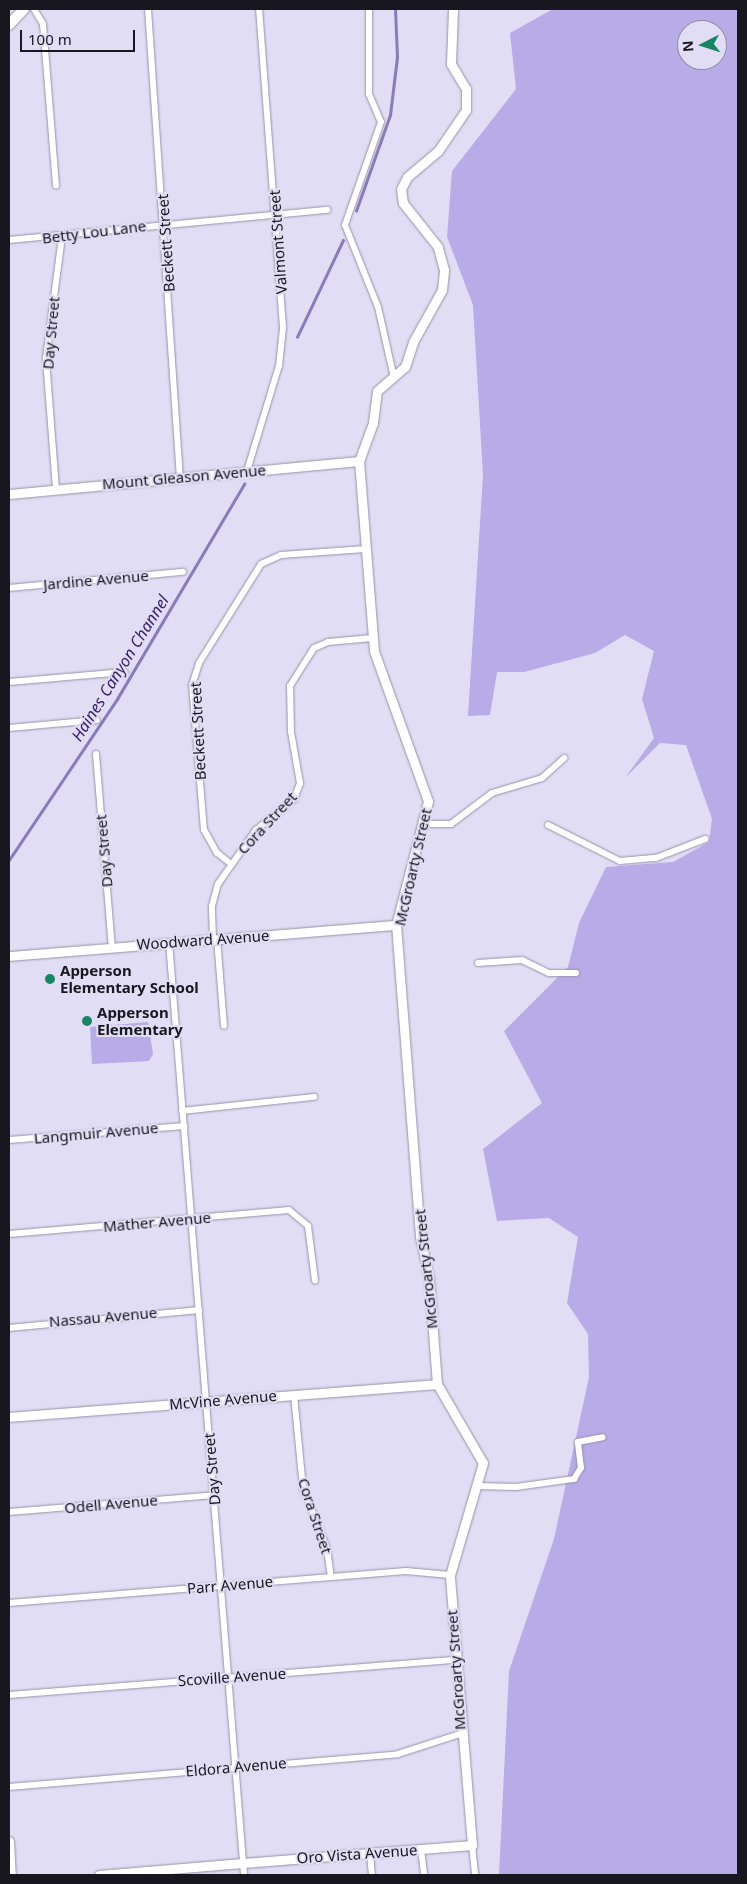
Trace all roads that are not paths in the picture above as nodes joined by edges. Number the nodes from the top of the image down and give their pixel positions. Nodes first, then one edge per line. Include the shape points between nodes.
1 (24, 9) edge
2 (34, 9) edge
3 (148, 9) edge
4 (260, 9) edge
5 (369, 9) edge
6 (453, 9) edge
7 (9, 25) edge
8 (56, 185) dead end
9 (328, 210) dead end
10 (276, 214) junction
11 (166, 224) junction
12 (62, 237) junction
13 (9, 240) edge
14 (394, 378) junction
15 (359, 461) junction
16 (247, 471) junction
17 (180, 477) junction
18 (56, 489) junction
19 (9, 494) edge
20 (365, 549) junction
21 (183, 572) dead end
22 (9, 588) edge
23 (372, 638) junction
24 (125, 672) dead end
25 (9, 682) edge
26 (97, 720) dead end
27 (9, 728) edge
28 (96, 754) dead end
29 (564, 758) dead end
30 (424, 824) junction
31 (548, 825) dead end
32 (705, 839) dead end
33 (230, 864) junction
34 (396, 925) junction
35 (215, 939) junction
36 (169, 942) junction
37 (112, 947) junction
38 (9, 956) edge
39 (478, 962) dead end
40 (576, 973) dead end
41 (224, 1026) dead end
42 (314, 1097) dead end
43 (182, 1111) junction
44 (184, 1126) junction
45 (9, 1140) edge
46 (191, 1219) junction
47 (9, 1234) edge
48 (314, 1281) dead end
49 (199, 1310) junction
50 (9, 1328) edge
51 (437, 1384) junction
52 (294, 1394) junction
53 (206, 1401) junction
54 (9, 1417) edge
55 (603, 1437) dead end
56 (476, 1486) junction
57 (214, 1495) junction
58 (9, 1512) edge
59 (450, 1575) junction
60 (330, 1577) junction
61 (221, 1586) junction
62 (9, 1603) edge
63 (456, 1660) junction
64 (228, 1677) junction
65 (9, 1695) edge
66 (460, 1734) junction
67 (236, 1768) junction
68 (9, 1787) edge
69 (9, 1841) edge
70 (472, 1844) junction
71 (422, 1849) junction
72 (370, 1853) junction
73 (243, 1863) junction
74 (12, 1875) edge
75 (99, 1875) edge
76 (244, 1875) edge
77 (372, 1875) edge
78 (424, 1875) edge
79 (474, 1875) edge

1 - 7 main road
2 - 8 street via 43,24
3 - 11 street, Beckett Street
4 - 10 street, Valmont Street
5 - 14 street via 369,94 381,124 345,225 378,307
6 - 14 street, McGroarty Street via 451,64 466,89 466,110 438,151 412,172 401,189 403,203 438,248 443,284 407,364
9 - 10 street, Betty Lou Lane
10 - 11 street, Betty Lou Lane
10 - 16 street, Valmont Street via 282,351
11 - 12 street, Betty Lou Lane
11 - 17 street, Beckett Street
12 - 13 street, Betty Lou Lane
12 - 18 street, Day Street via 46,358
14 - 15 street, McGroarty Street via 375,395 373,423
15 - 16 street, Mount Gleason Avenue
15 - 20 street, McGroarty Street
16 - 17 street, Mount Gleason Avenue
17 - 18 street, Mount Gleason Avenue
18 - 19 street, Mount Gleason Avenue
20 - 23 street, McGroarty Street
20 - 33 street, Beckett Street via 281,555 262,564 199,663 192,685 204,830 208,841
21 - 22 street, Jardine Avenue
23 - 30 street, McGroarty Street via 381,679 426,786
23 - 33 street, Cora Street via 328,642 308,654 288,694 300,770 298,790 292,801 256,830
24 - 25 street
26 - 27 street
28 - 37 street, Day Street
29 - 30 street via 542,778 492,793 451,824
30 - 34 street, McGroarty Street
31 - 32 street via 620,861 656,858
33 - 35 street, Cora Street via 213,898
34 - 35 street, Woodward Avenue
34 - 51 street, McGroarty Street via 420,1236 428,1279
35 - 36 street, Woodward Avenue
35 - 41 street, Cora Street
36 - 37 street, Woodward Avenue
36 - 43 street, Day Street
37 - 38 street, Woodward Avenue
39 - 40 street via 522,960 559,976
42 - 43 street
43 - 44 street, Day Street
44 - 45 street, Langmuir Avenue
44 - 46 street, Day Street
46 - 47 street, Mather Avenue
46 - 48 street, Mather Avenue via 289,1210 303,1218 310,1233
46 - 49 street, Day Street
49 - 50 street, Nassau Avenue
49 - 53 street, Day Street
51 - 52 street, McVine Avenue
51 - 56 street, McGroarty Street via 482,1457
52 - 53 street, McVine Avenue
52 - 60 street, Cora Street via 303,1488 327,1549
53 - 54 street, McVine Avenue
53 - 57 street, Day Street
55 - 56 street via 578,1442 578,1475 568,1481 516,1487
56 - 59 street, McGroarty Street
57 - 58 street, Odell Avenue
57 - 61 street, Day Street
59 - 60 street, Parr Avenue via 406,1571
59 - 63 street, McGroarty Street
60 - 61 street, Parr Avenue
61 - 62 street, Parr Avenue
61 - 64 street, Day Street
63 - 64 street, Scoville Avenue
63 - 66 street, McGroarty Street
64 - 65 street, Scoville Avenue
64 - 67 street, Day Street
66 - 67 street, Eldora Avenue via 402,1753
66 - 70 street, McGroarty Street
67 - 68 street, Eldora Avenue
67 - 73 street, Day Street
69 - 74 street
70 - 71 street, Oro Vista Avenue
70 - 79 street, McGroarty Street
71 - 72 street, Oro Vista Avenue
71 - 78 street
72 - 73 street, Oro Vista Avenue
72 - 77 street
73 - 75 street, Oro Vista Avenue
73 - 76 street, Day Street

